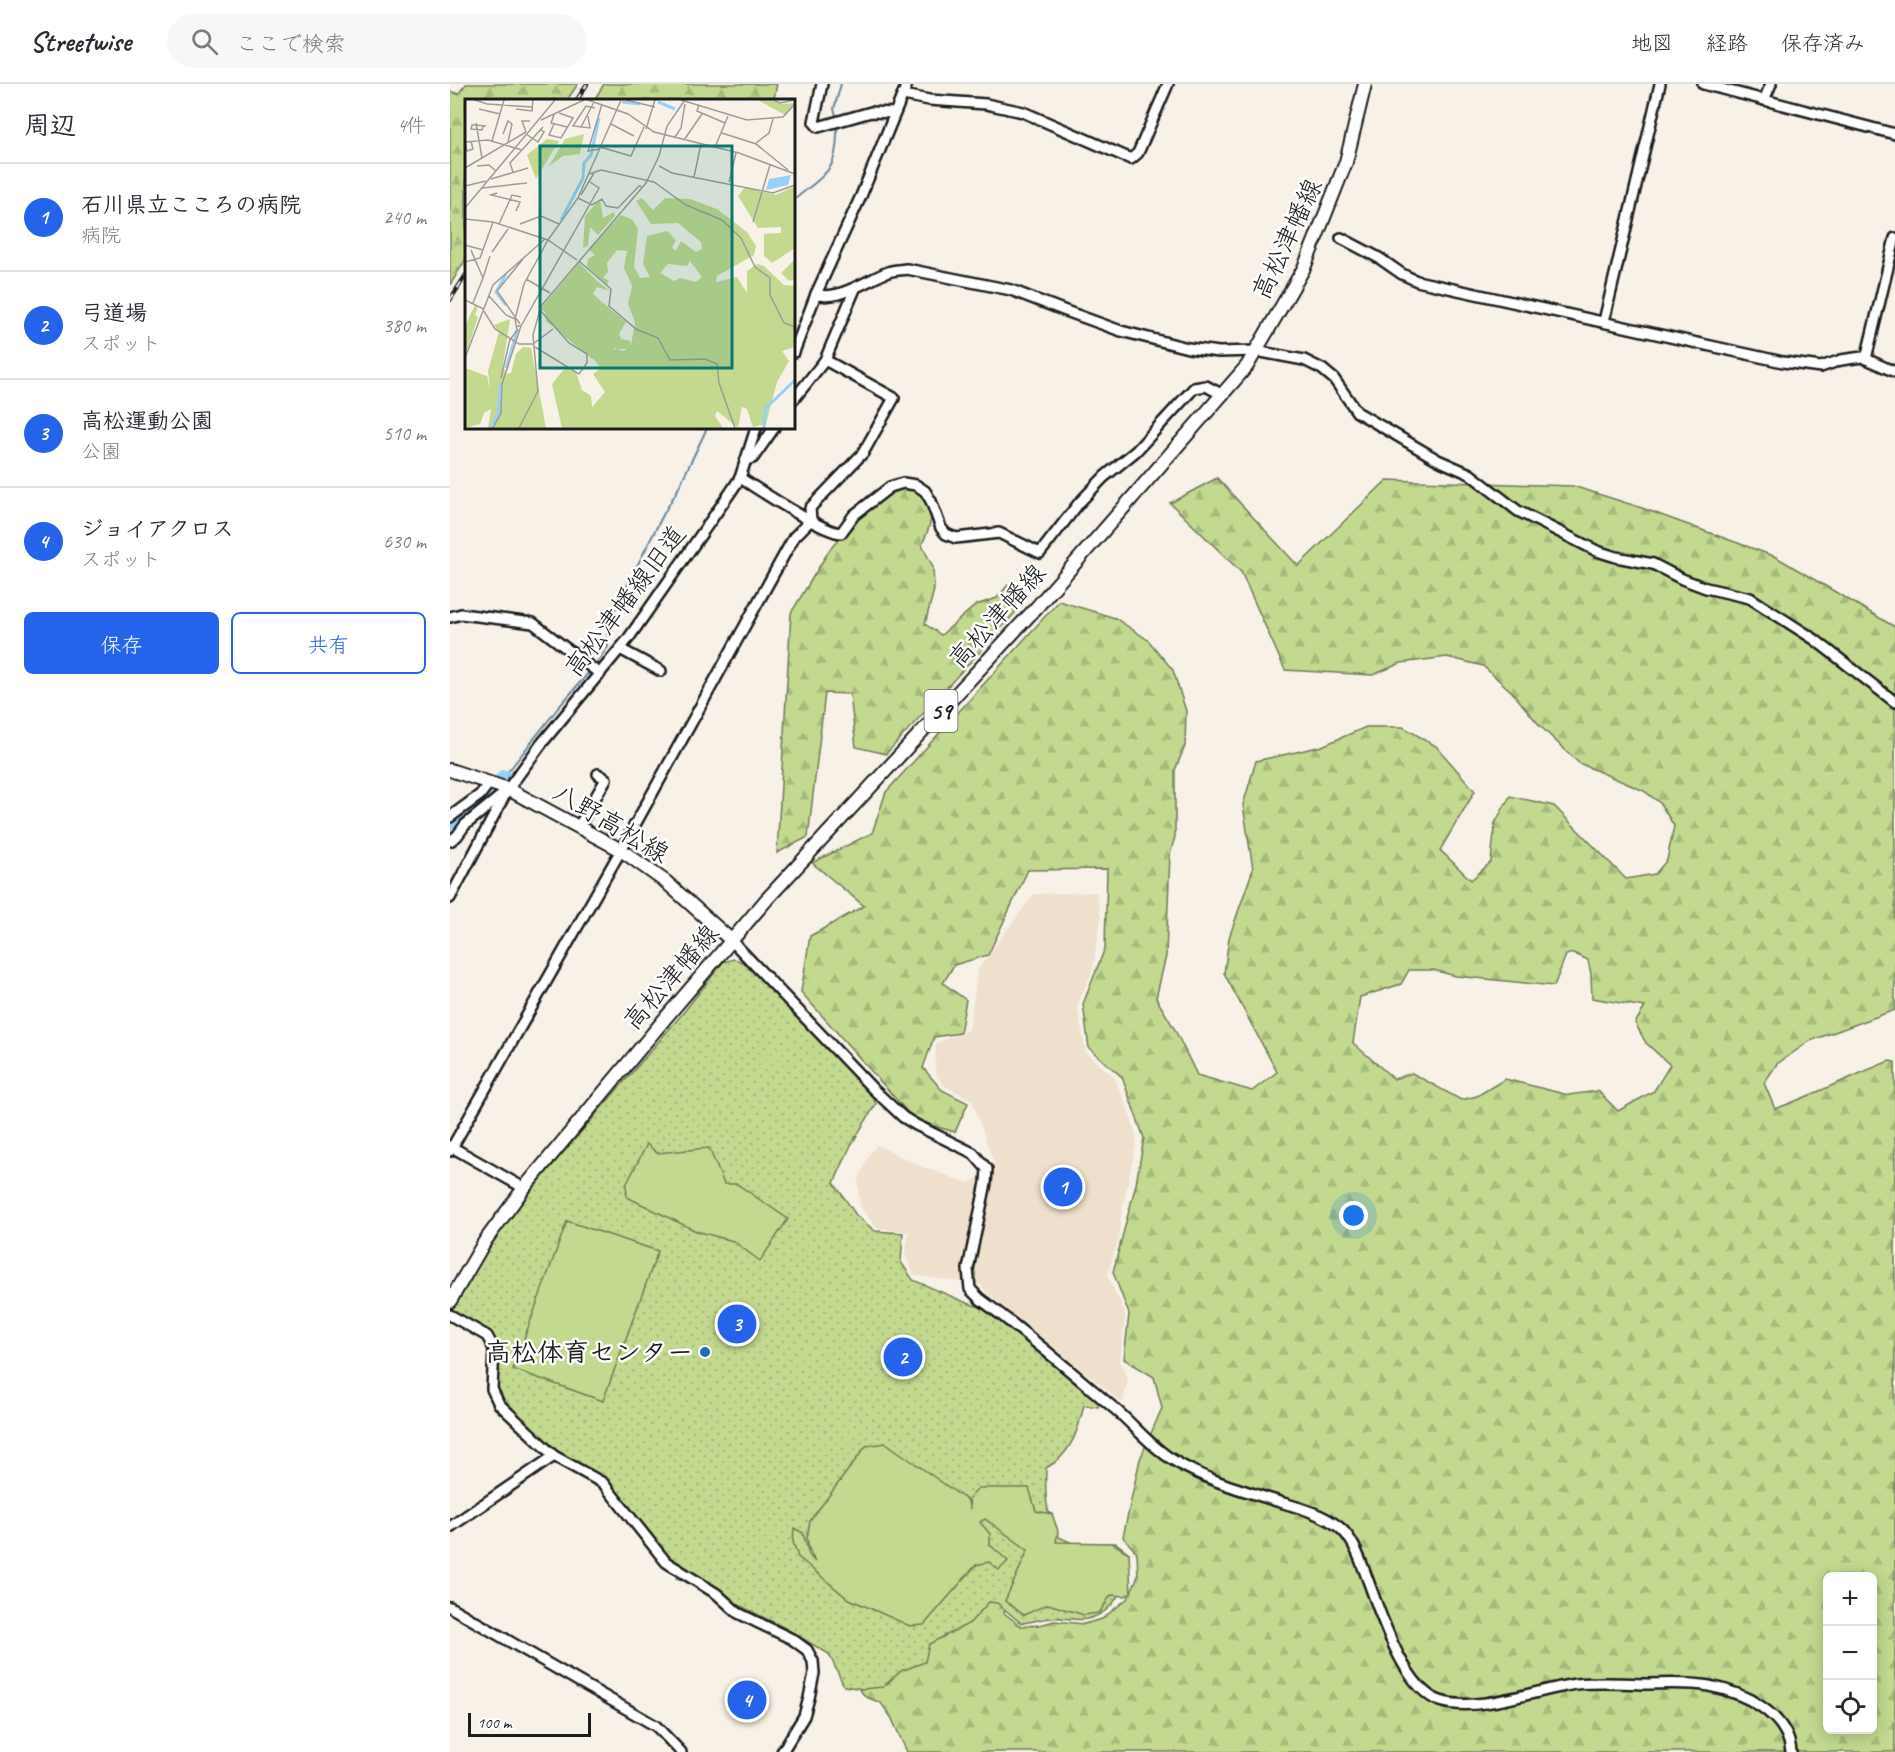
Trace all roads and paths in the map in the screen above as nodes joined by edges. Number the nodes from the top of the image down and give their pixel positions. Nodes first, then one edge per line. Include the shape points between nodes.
1 (822, 84) edge
2 (907, 84) edge
3 (1168, 84) edge
4 (1365, 84) edge
5 (1660, 84) edge
6 (1703, 84) edge
7 (1771, 84) edge
8 (903, 95) junction
9 (1764, 100) junction
10 (895, 113) junction
11 (1895, 134) edge
12 (1341, 238) dead end
13 (1895, 238) edge
14 (855, 288) junction
15 (816, 294) junction
16 (1604, 321) junction
17 (795, 349) edge
18 (1256, 351) junction
19 (1866, 359) junction
20 (825, 360) junction
21 (1895, 372) edge
22 (1223, 395) junction
23 (795, 398) edge
24 (756, 429) edge
25 (773, 429) edge
26 (746, 460) junction
27 (740, 478) junction
28 (811, 520) junction
29 (450, 617) edge
30 (620, 649) junction
31 (661, 671) dead end
32 (598, 673) junction
33 (1895, 702) edge
34 (450, 770) edge
35 (598, 774) dead end
36 (499, 786) junction
37 (450, 817) edge
38 (579, 826) junction
39 (450, 842) edge
40 (621, 850) junction
41 (450, 898) edge
42 (732, 941) junction
43 (451, 1148) edge
44 (524, 1188) junction
45 (450, 1301) edge
46 (450, 1315) edge
47 (554, 1456) junction
48 (450, 1527) edge
49 (450, 1607) edge
50 (681, 1752) edge
51 (782, 1752) edge
52 (1791, 1752) edge

1 - 10 street via 814,123 818,127 871,112
2 - 8 street
3 - 8 street via 1138,153 1131,159 1023,112
4 - 18 main road, 高松津幡線 / 59 via 1347,162 1304,268
5 - 16 street
6 - 9 street
7 - 9 street
8 - 10 street
9 - 11 street
10 - 15 street
12 - 16 street via 1417,281
13 - 19 street
14 - 15 street via 823,297
14 - 18 street via 890,271 907,269 1011,290 1121,331 1188,348
14 - 20 street
15 - 17 street
16 - 19 street via 1812,368 1850,357
18 - 22 main road, 高松津幡線 / 59
18 - 33 street via 1304,360 1322,369 1357,412 1438,460 1470,474 1518,511 1558,532 1597,551 1653,564 1706,588 1750,598 1814,639
19 - 21 street
20 - 23 street
20 - 28 street via 894,398 863,453 810,508
22 - 28 street via 1206,386 1194,388 1136,451 1079,503 1040,553 999,533 956,538 946,534 925,491 903,483 890,487 854,515 841,533
22 - 42 main road, 高松津幡線 / 59 via 1036,608
24 - 26 street, 高松津幡線旧道
25 - 26 street via 753,458
26 - 27 street, 高松津幡線旧道
27 - 28 street
27 - 30 street, 高松津幡線旧道
28 - 40 street via 794,537
29 - 32 street via 461,614 533,623
30 - 31 street
30 - 32 street, 高松津幡線旧道
32 - 36 street, 高松津幡線旧道 via 542,743
34 - 36 main road, 八野高松線
35 - 38 street via 606,779
36 - 37 street
36 - 38 main road, 八野高松線
36 - 39 street
36 - 41 street
38 - 40 main road, 八野高松線
40 - 42 main road, 八野高松線 via 666,882
40 - 43 street
42 - 44 main road, 高松津幡線 / 59
42 - 52 street via 903,1117 973,1153 987,1169 968,1269 970,1289 1046,1348 1171,1459 1209,1478 1296,1507 1339,1527 1362,1563 1410,1676 1425,1692 1438,1700 1462,1705 1580,1684 1711,1686 1750,1700 1768,1712 1785,1731
43 - 44 street
44 - 45 main road, 高松津幡線 / 59 via 484,1241
46 - 47 street via 488,1336 494,1349 494,1397
47 - 48 street
47 - 51 street via 603,1483 666,1562 717,1594 738,1613 807,1650 814,1672 809,1698 804,1716
49 - 50 street via 656,1726

